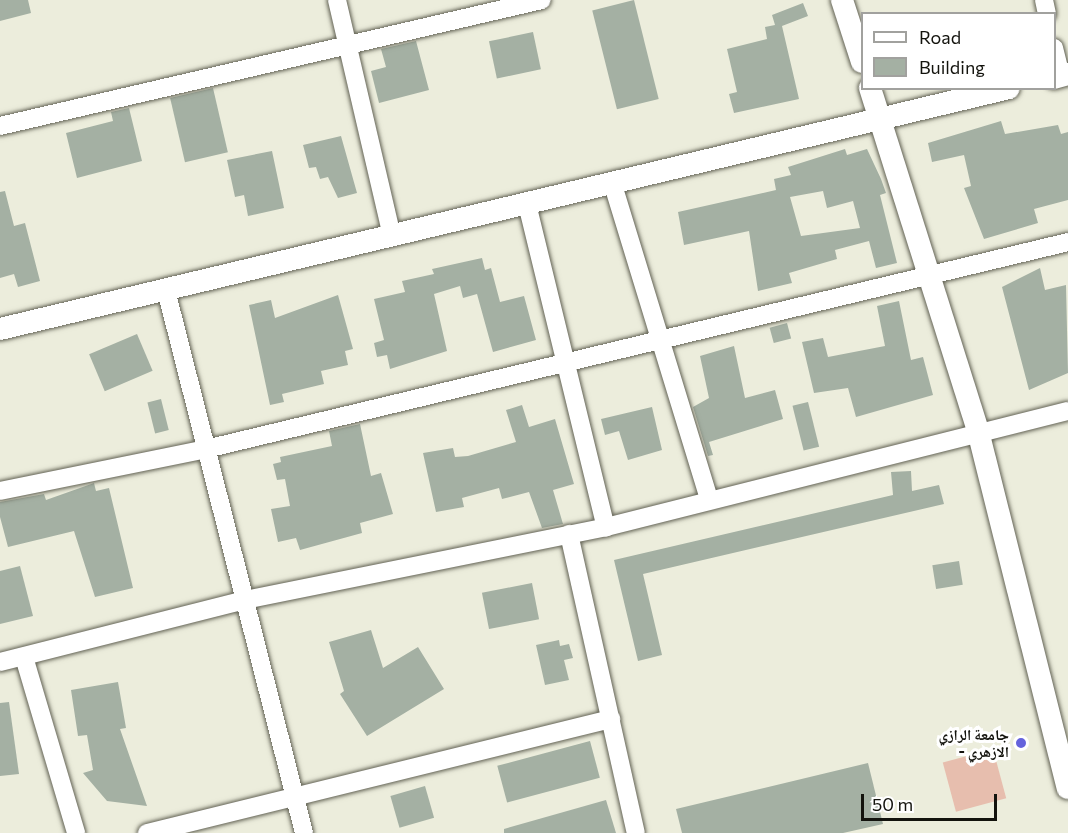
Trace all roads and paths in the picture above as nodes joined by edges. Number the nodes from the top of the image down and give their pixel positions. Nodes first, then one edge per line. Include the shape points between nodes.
1 (337, 0) edge
2 (542, 0) edge
3 (842, 0) edge
4 (519, 3) edge
5 (347, 45) junction
6 (1056, 56) edge
7 (861, 59) edge
8 (1061, 76) edge
9 (870, 90) edge
10 (1001, 90) edge
11 (878, 120) junction
12 (0, 126) edge
13 (613, 185) junction
14 (527, 204) junction
15 (392, 236) junction
16 (1068, 242) edge
17 (933, 275) junction
18 (166, 290) junction
19 (0, 329) edge
20 (658, 340) junction
21 (566, 361) junction
22 (1068, 411) edge
23 (978, 431) junction
24 (206, 449) junction
25 (0, 491) edge
26 (709, 499) junction
27 (606, 526) junction
28 (569, 534) junction
29 (245, 600) junction
30 (24, 657) junction
31 (0, 662) edge
32 (611, 719) junction
33 (1068, 788) edge
34 (294, 795) junction
35 (76, 833) edge
36 (147, 833) edge
37 (304, 833) edge
38 (636, 833) edge

1 - 5 street
2 - 4 street
3 - 7 street
4 - 5 street
5 - 12 street
5 - 15 street
6 - 8 street
9 - 11 street
10 - 11 street
11 - 13 street
11 - 17 street
13 - 14 street
13 - 20 street
14 - 15 street
14 - 21 street
15 - 18 street
16 - 17 street
17 - 20 street
17 - 23 street
18 - 19 street
18 - 24 street
20 - 21 street
20 - 26 street
21 - 24 street
21 - 27 street
22 - 23 street
23 - 26 street
23 - 33 street
24 - 25 street
24 - 29 street
26 - 27 street
27 - 28 street
28 - 29 street
28 - 32 street
29 - 30 street
29 - 34 street
30 - 31 street
30 - 35 street
32 - 34 street
32 - 38 street
34 - 36 street
34 - 37 street

